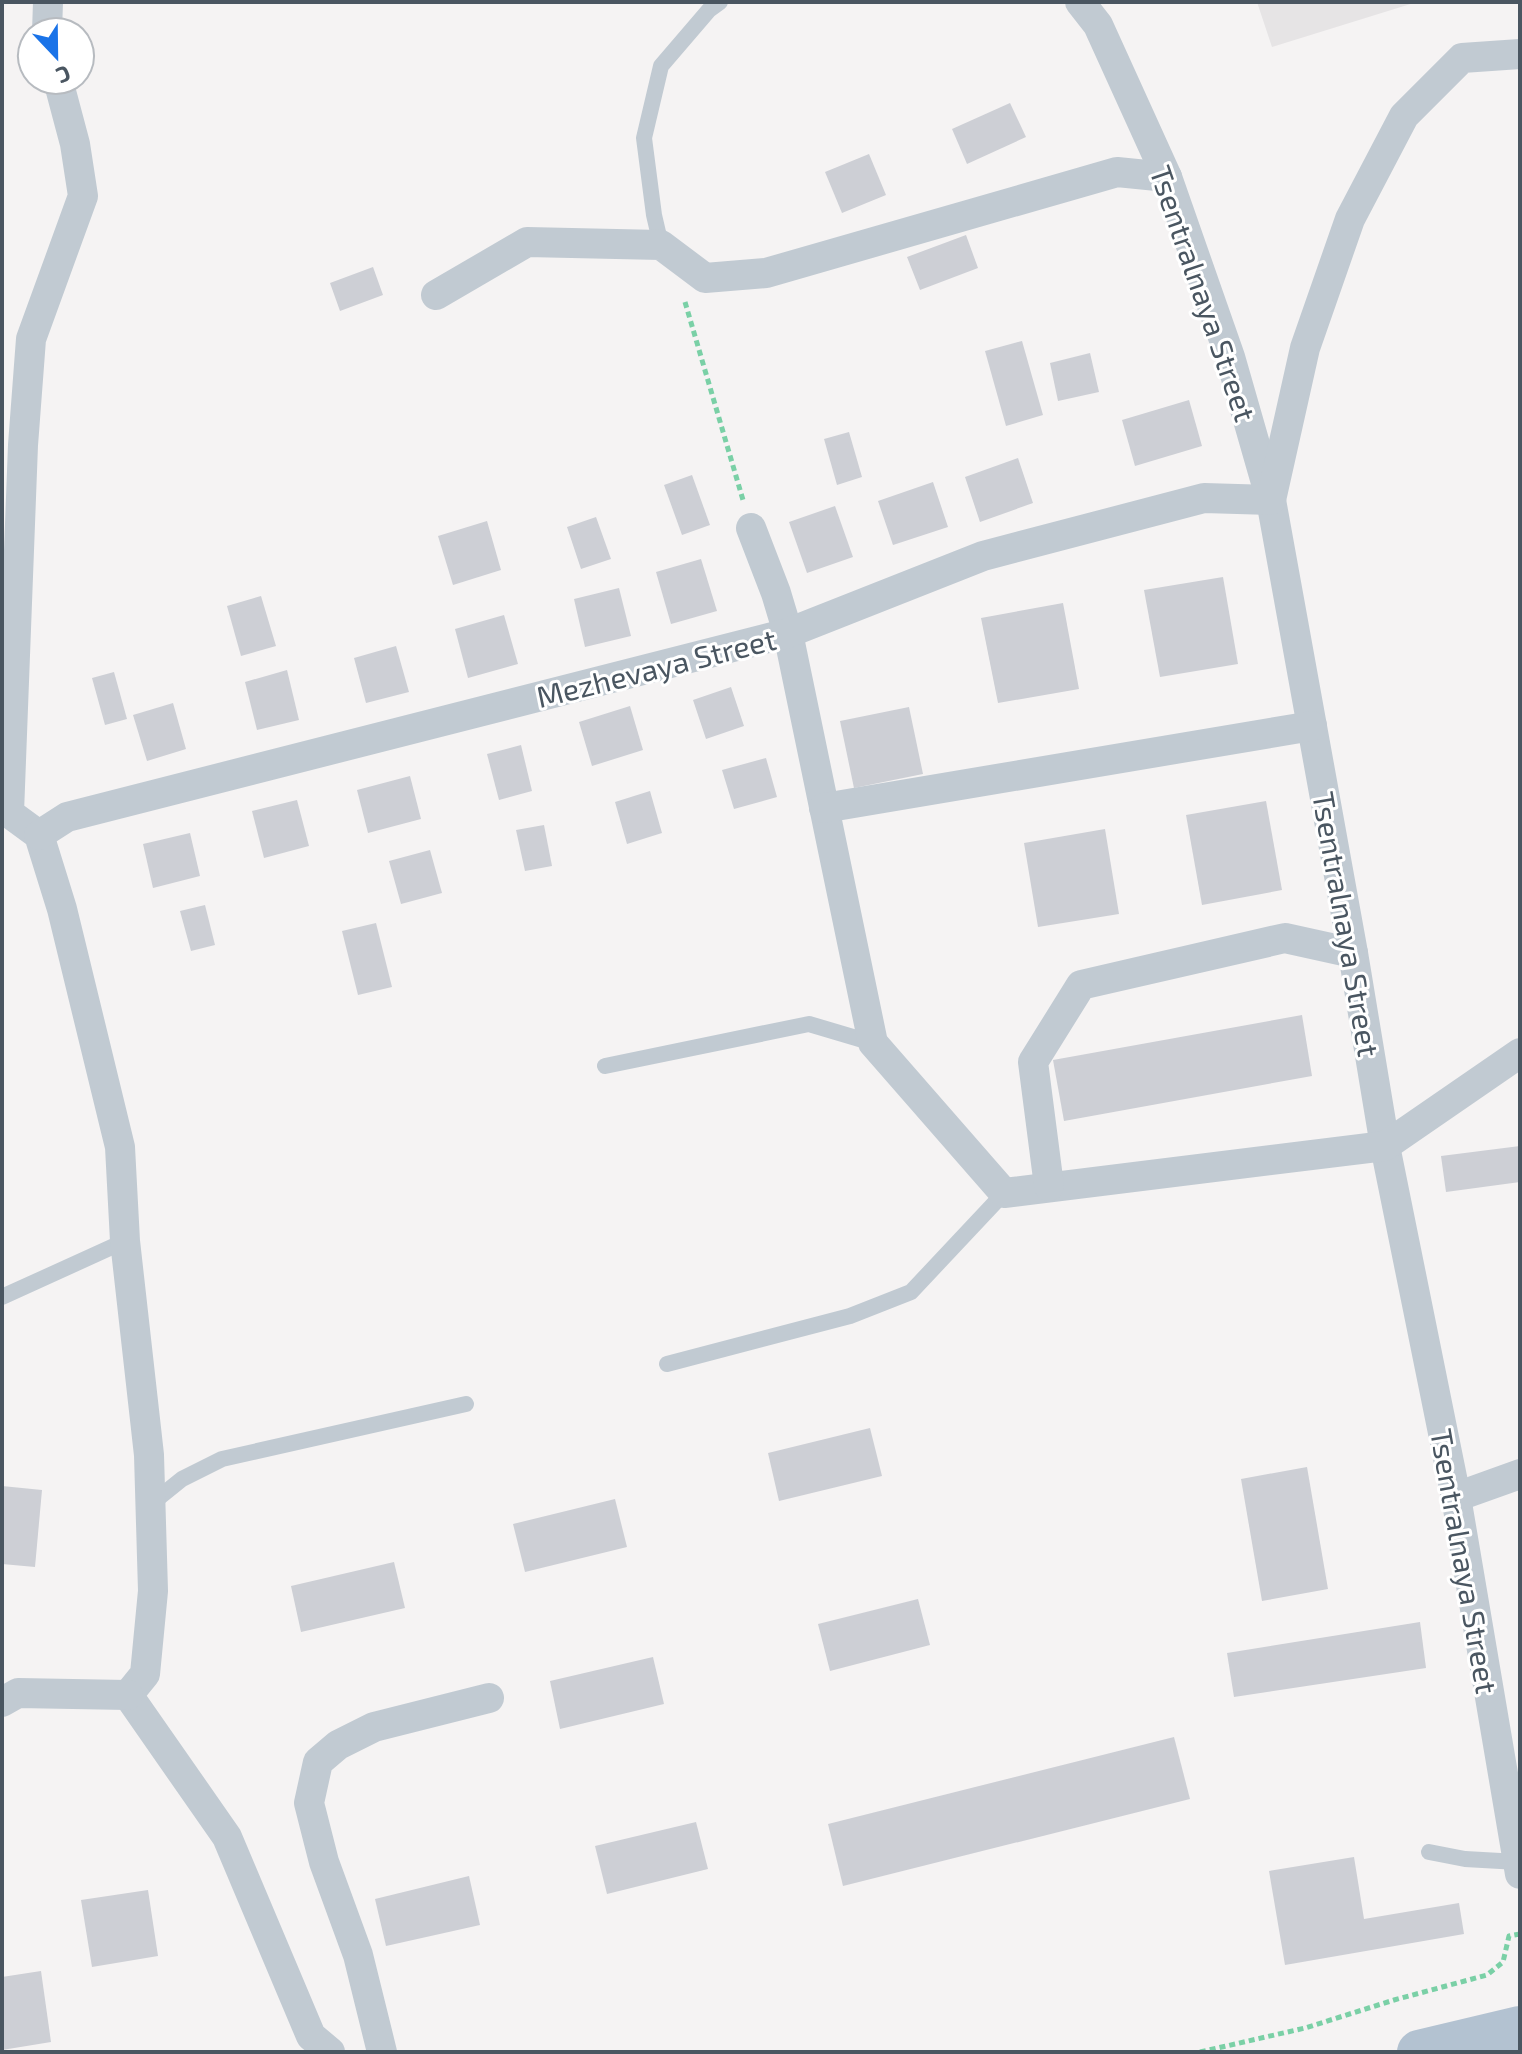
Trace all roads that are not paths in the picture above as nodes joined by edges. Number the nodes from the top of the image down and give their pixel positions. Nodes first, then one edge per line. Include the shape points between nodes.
1 (720, 2) edge
2 (1080, 2) edge
3 (1520, 54) edge
4 (62, 96) edge
5 (1167, 177) junction
6 (661, 245) junction
7 (436, 295) dead end
8 (1271, 500) junction
9 (751, 528) road end
10 (788, 633) junction
11 (1312, 726) junction
12 (824, 808) junction
13 (39, 835) junction
14 (1353, 953) junction
15 (873, 1043) junction
16 (1520, 1053) edge
17 (605, 1066) dead end
18 (1385, 1146) junction
19 (1049, 1186) junction
20 (1004, 1193) junction
21 (125, 1241) junction
22 (2, 1297) edge
23 (667, 1364) dead end
24 (466, 1404) dead end
25 (1520, 1474) edge
26 (1456, 1497) junction
27 (151, 1504) junction
28 (128, 1695) junction
29 (489, 1698) dead end
30 (2, 1702) edge
31 (1429, 1852) dead end
32 (1519, 1868) edge
33 (1520, 2028) edge
34 (330, 2052) edge
35 (382, 2052) edge
36 (1419, 2052) edge

1 - 6 lane via 661,66 644,138
2 - 5 street, Tsentralnaya Street via 1098,25
3 - 8 street via 1462,58 1404,116 1350,219 1305,348
4 - 13 street via 83,196 31,339 9,813
5 - 6 street via 1117,172 766,273 705,278
5 - 8 street, Tsentralnaya Street via 1230,357
6 - 7 street via 527,242
8 - 10 street, Mezhevaya Street via 1204,498 983,556
8 - 11 street, Tsentralnaya Street
9 - 10 street
10 - 12 street
10 - 13 street, Mezhevaya Street via 67,817
11 - 12 street
11 - 14 street, Tsentralnaya Street
12 - 15 street
13 - 21 street via 120,1147
14 - 18 street, Tsentralnaya Street
14 - 19 street via 1285,938 1081,985 1033,1062
15 - 17 lane via 809,1024
15 - 20 street
16 - 18 street
18 - 19 street
18 - 26 street, Tsentralnaya Street
19 - 20 street
20 - 23 lane via 911,1292 850,1316
21 - 22 lane
21 - 27 street
24 - 27 lane via 222,1459 182,1479
25 - 26 street
26 - 32 street, Tsentralnaya Street
27 - 28 street via 153,1591 145,1674
28 - 30 street via 18,1693
28 - 34 street via 227,1837 311,2036
29 - 35 street via 374,1727 318,1762 309,1803 358,1955
31 - 32 lane
33 - 36 main road

